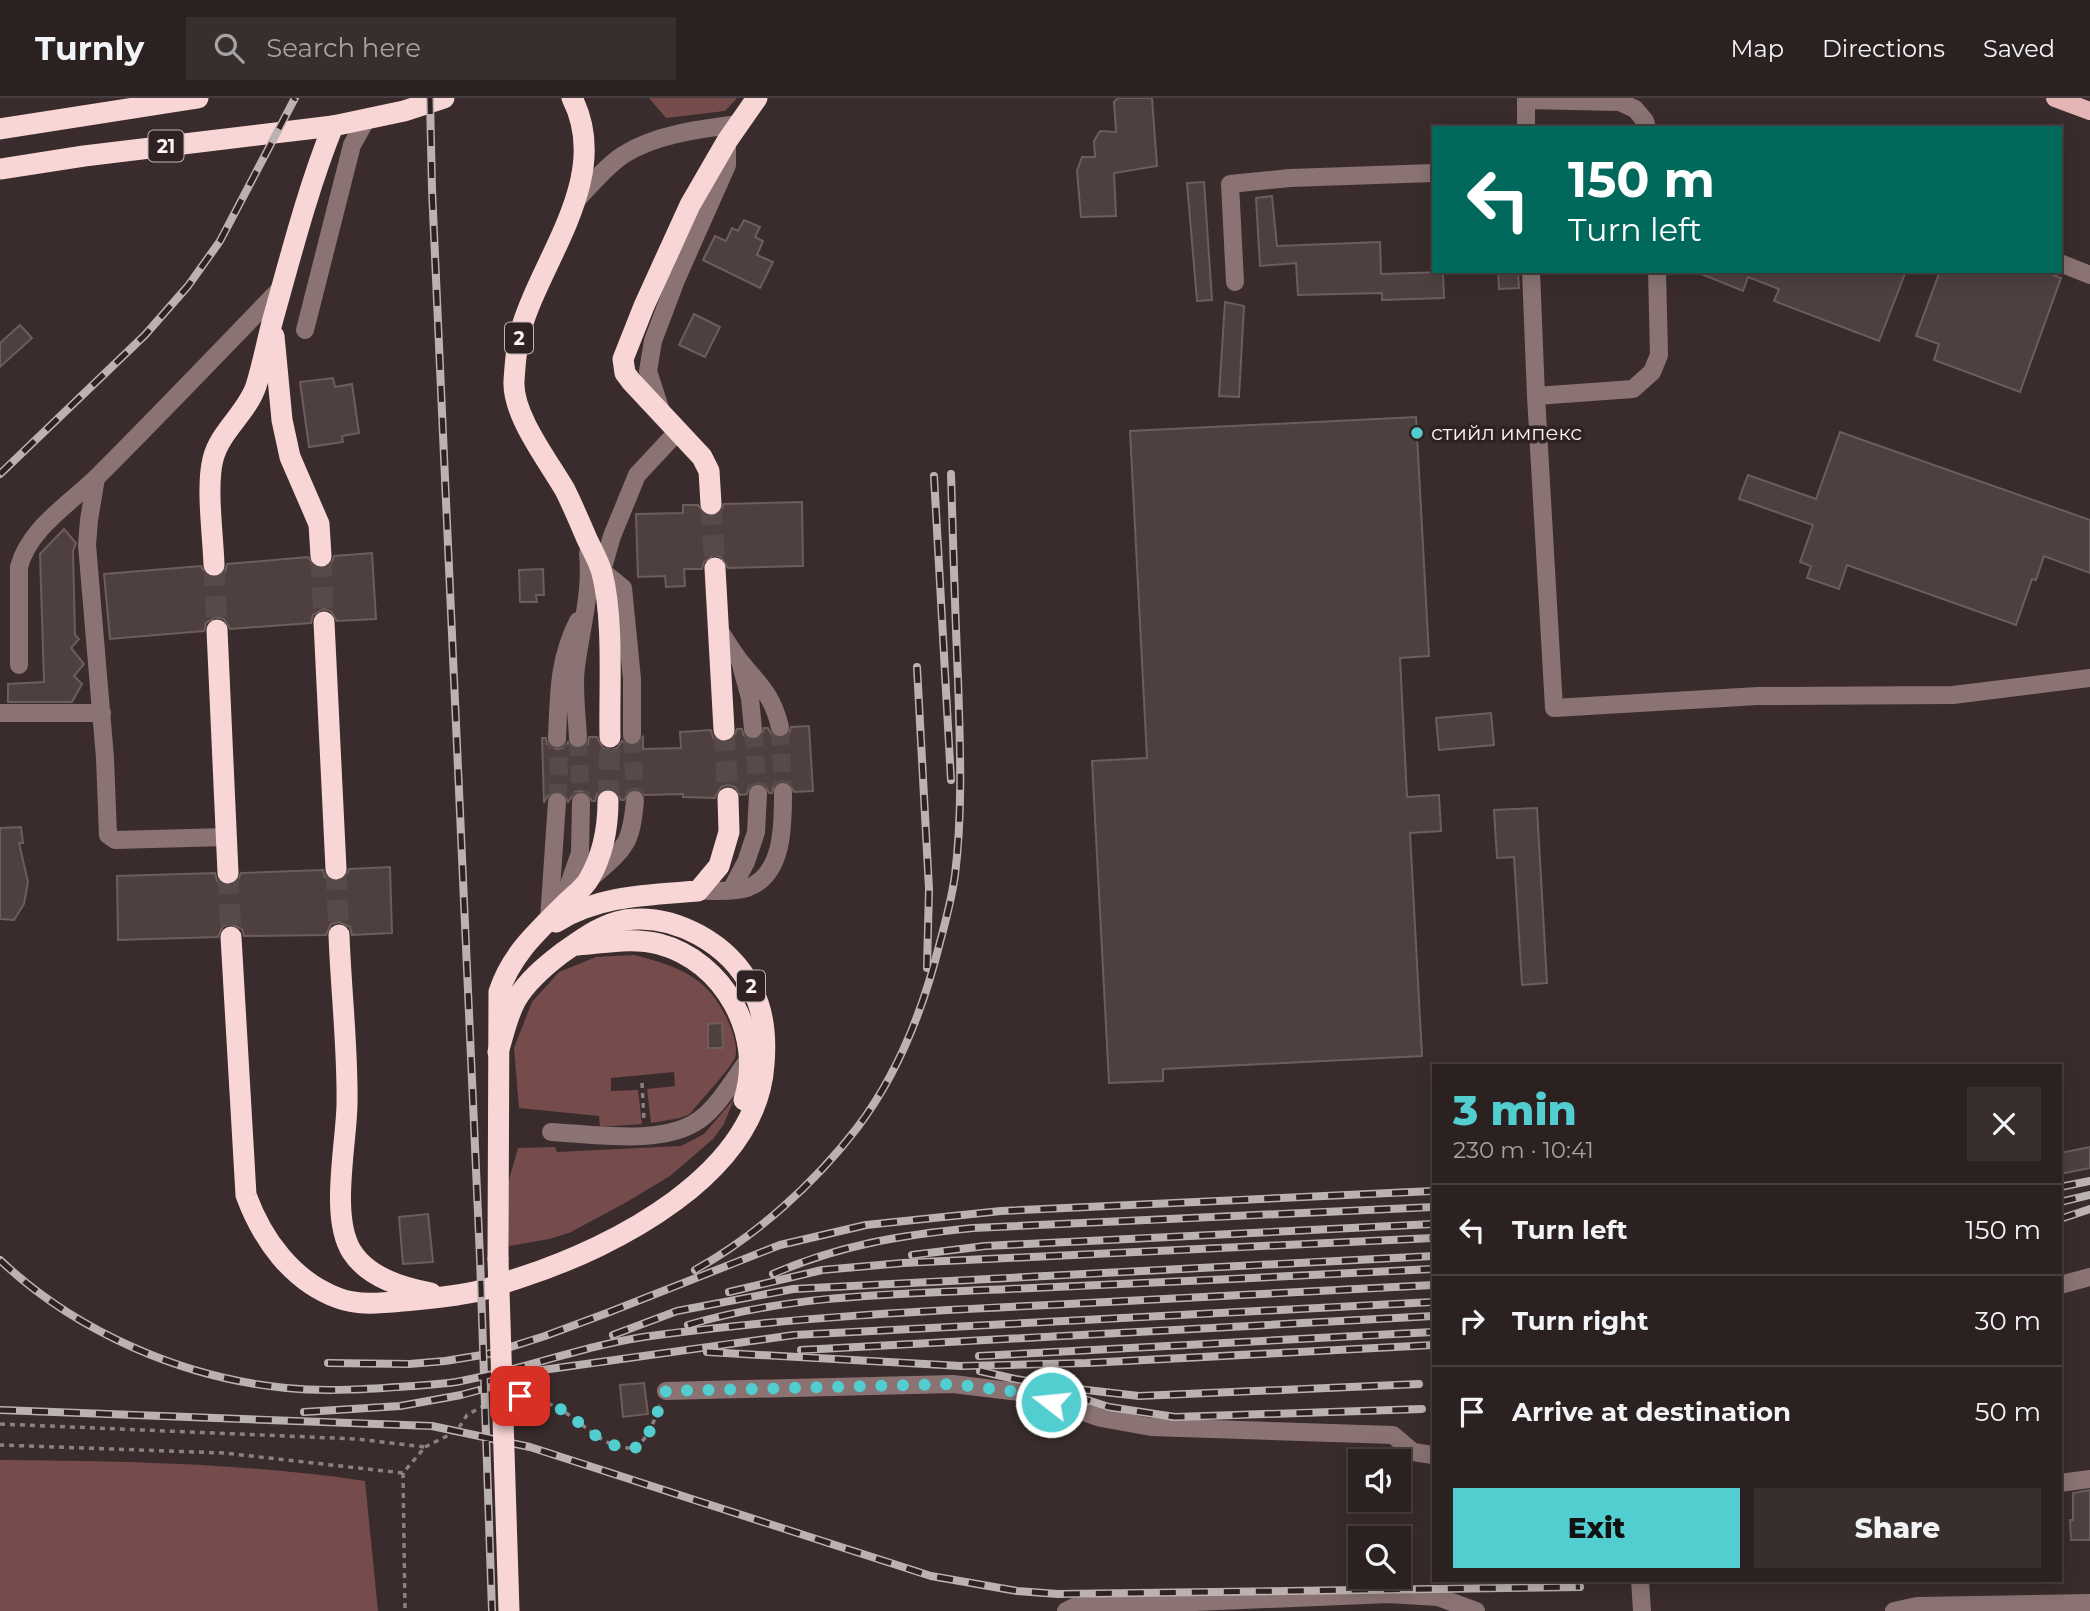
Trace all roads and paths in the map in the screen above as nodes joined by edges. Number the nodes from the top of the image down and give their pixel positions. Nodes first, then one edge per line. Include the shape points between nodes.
1 (198, 98) edge
2 (444, 98) edge
3 (572, 98) edge
4 (757, 98) edge
5 (2055, 98) edge
6 (1526, 99) edge
7 (2090, 111) edge
8 (366, 120) junction
9 (739, 124) junction
10 (333, 126) junction
11 (1526, 126) edge
12 (1646, 126) edge
13 (0, 129) edge
14 (0, 169) edge
15 (1432, 173) edge
16 (575, 202) junction
17 (2062, 264) edge
18 (1531, 273) edge
19 (1657, 273) edge
20 (2090, 275) edge
21 (1235, 282) dead end
22 (283, 286) junction
23 (273, 320) junction
24 (305, 330) dead end
25 (1536, 396) junction
26 (679, 430) junction
27 (96, 478) junction
28 (711, 505) tunnel mouth
29 (587, 539) junction
30 (321, 556) tunnel mouth
31 (214, 565) tunnel mouth
32 (715, 568) tunnel mouth
33 (601, 571) junction
34 (587, 602) junction
35 (324, 622) tunnel mouth
36 (718, 628) junction
37 (217, 630) tunnel mouth
38 (740, 661) junction
39 (19, 665) dead end
40 (2090, 678) edge
41 (0, 713) edge
42 (102, 713) junction
43 (780, 727) tunnel mouth
44 (753, 729) tunnel mouth
45 (724, 730) tunnel mouth
46 (632, 735) tunnel mouth
47 (610, 737) tunnel mouth
48 (557, 738) tunnel mouth
49 (578, 738) tunnel mouth
50 (783, 792) tunnel mouth
51 (758, 794) tunnel mouth
52 (728, 798) tunnel mouth
53 (635, 800) tunnel mouth
54 (608, 801) tunnel mouth
55 (557, 802) tunnel mouth
56 (581, 802) tunnel mouth
57 (226, 837) junction
58 (336, 869) tunnel mouth
59 (228, 873) tunnel mouth
60 (588, 881) junction
61 (731, 890) junction
62 (698, 891) junction
63 (555, 914) junction
64 (339, 935) tunnel mouth
65 (231, 937) tunnel mouth
66 (531, 938) junction
67 (573, 946) junction
68 (498, 1052) junction
69 (750, 1057) junction
70 (642, 1083) dead end
71 (551, 1132) dead end
72 (645, 1136) junction
73 (705, 1174) junction
74 (2090, 1277) edge
75 (2062, 1284) edge
76 (450, 1297) junction
77 (666, 1391) joint
78 (508, 1399) dead end
79 (497, 1402) dead end
80 (0, 1424) edge
81 (0, 1445) edge
82 (425, 1447) junction
83 (1432, 1455) edge
84 (403, 1472) junction
85 (2090, 1479) edge
86 (2062, 1483) edge
87 (1640, 1582) edge
88 (2090, 1603) edge
89 (1176, 1607) edge
90 (405, 1611) edge
91 (509, 1611) edge
92 (1066, 1611) edge
93 (1476, 1611) edge
94 (1642, 1611) edge
95 (1894, 1611) edge

1 - 13 highway, 21
2 - 8 highway
3 - 16 highway, 2 via 582,123 584,146
4 - 9 highway
5 - 7 main road
6 - 11 street
6 - 12 street via 1620,102 1635,109
8 - 10 highway
8 - 24 street via 352,145
9 - 16 street via 650,141 604,170
9 - 26 highway via 690,205 625,352 625,373
10 - 14 highway, 21
10 - 22 highway
15 - 21 street via 1230,184
16 - 29 highway, 2 via 519,335 514,385 523,418
17 - 20 street
18 - 25 street
19 - 25 street via 1659,355 1652,372 1633,388
22 - 23 highway
22 - 27 street
23 - 30 highway via 282,420 290,457 319,524
23 - 31 highway via 250,403 213,457
25 - 40 street via 1554,708 1758,696 1953,695
26 - 28 highway via 709,471
26 - 33 street via 637,475
27 - 39 street via 22,554
27 - 42 street via 87,545
29 - 33 highway, 2
29 - 34 street
32 - 36 highway
33 - 46 street via 623,588
33 - 47 highway, 2 via 608,618
34 - 48 street via 563,654
34 - 49 street via 576,669
35 - 58 highway
36 - 38 street
36 - 45 highway
37 - 57 highway
38 - 43 street via 762,686
38 - 44 street
41 - 42 street
42 - 57 street via 108,835 115,840
50 - 61 street via 783,827 769,869 760,881
51 - 61 street via 756,832
52 - 62 highway via 729,832 719,866
53 - 60 street via 625,845
54 - 60 highway, 2 via 608,824
55 - 63 street
56 - 63 street via 580,853
57 - 59 highway
60 - 63 highway, 2
61 - 62 street
62 - 66 highway, 2 via 602,902 564,917
63 - 66 highway, 2
64 - 76 highway, 2 via 347,1104 340,1212 344,1236 353,1254 371,1271 393,1283
65 - 76 highway, 2 via 246,1195 275,1251 309,1283 342,1300 376,1303
66 - 68 highway, 2 via 499,992
67 - 68 highway, 2 via 545,966 518,997
67 - 69 highway, 2 via 633,940 658,943 703,966 724,986 744,1023
67 - 73 highway, 2 via 622,920 667,922 714,945 739,968 752,989 765,1047 759,1098 740,1135
68 - 91 highway, 2, bridge via 498,1259
69 - 72 street via 700,1120 675,1133
69 - 73 highway, 2 via 747,1091 738,1119
70 - 72 path
71 - 72 street
73 - 76 highway, 2 via 665,1209 591,1251 478,1292
74 - 75 street
77 - 78 path via 650,1431 638,1447 627,1449 540,1400
77 - 83 street via 953,1384 1026,1393 1101,1418 1151,1427 1393,1435 1413,1452
79 - 82 path via 467,1415 457,1430
80 - 82 path
81 - 84 path via 224,1452
82 - 84 path
84 - 90 path
85 - 86 street
87 - 94 street
88 - 95 street via 1917,1606
89 - 92 street via 1074,1607
89 - 93 street via 1389,1594 1438,1597

